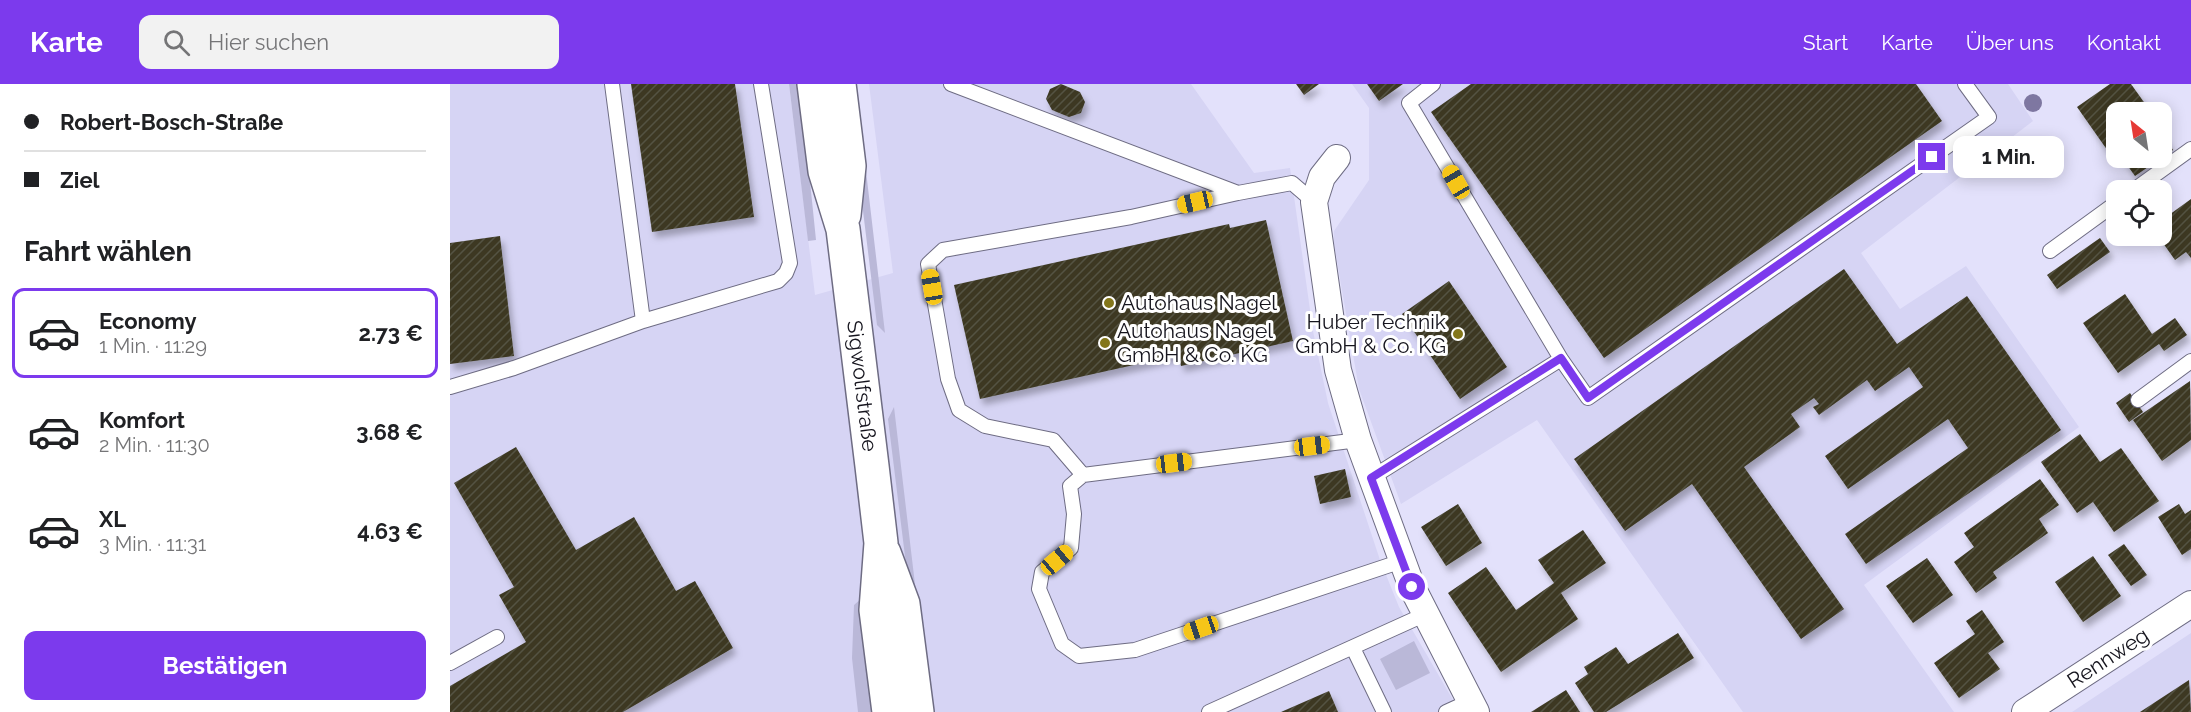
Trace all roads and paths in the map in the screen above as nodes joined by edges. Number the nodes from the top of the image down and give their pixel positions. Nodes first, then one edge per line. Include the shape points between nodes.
1 (612, 84) edge
2 (761, 84) edge
3 (814, 84) edge
4 (839, 84) edge
5 (951, 84) edge
6 (1432, 84) edge
7 (1965, 84) edge
8 (2191, 149) edge
9 (1337, 158) dead end
10 (2148, 180) edge
11 (1238, 193) junction
12 (1314, 202) junction
13 (2106, 210) edge
14 (843, 229) junction
15 (2050, 251) dead end
16 (643, 321) junction
17 (1561, 358) junction
18 (2191, 361) edge
19 (450, 387) edge
20 (2138, 400) dead end
21 (1358, 440) junction
22 (1083, 475) junction
23 (1371, 478) junction
24 (880, 543) junction
25 (1402, 561) junction
26 (2191, 604) edge
27 (1426, 614) junction
28 (497, 637) dead end
29 (1353, 648) junction
30 (450, 663) edge
31 (1473, 707) edge
32 (889, 712) edge
33 (917, 712) edge
34 (1209, 712) edge
35 (1384, 712) edge
36 (1446, 712) edge
37 (2025, 712) edge

1 - 16 lane
2 - 16 lane via 790,262 786,273 778,281
3 - 14 street, Sigwolfstraße via 825,171
4 - 14 street, Sigwolfstraße via 849,166
5 - 11 lane
6 - 17 lane via 1409,103
7 - 17 lane via 1989,117 1588,398
8 - 10 lane
9 - 12 street via 1322,177
11 - 12 lane via 1292,183
11 - 22 lane via 1131,217 943,250 928,264 948,379 959,410 985,426 1053,440
12 - 21 street via 1338,370
13 - 15 lane
14 - 24 street, Sigwolfstraße
16 - 19 lane
17 - 23 lane
18 - 20 lane
21 - 22 lane
21 - 23 street
22 - 25 lane via 1070,486 1074,514 1071,548 1042,572 1039,589 1062,644 1079,656 1135,650
23 - 25 street
24 - 32 street, Sigwolfstraße via 876,610
24 - 33 street, Sigwolfstraße via 903,604
25 - 27 street
26 - 37 street, Rennweg
27 - 29 lane
27 - 31 street
28 - 30 lane
29 - 34 lane
29 - 35 lane
31 - 36 lane

